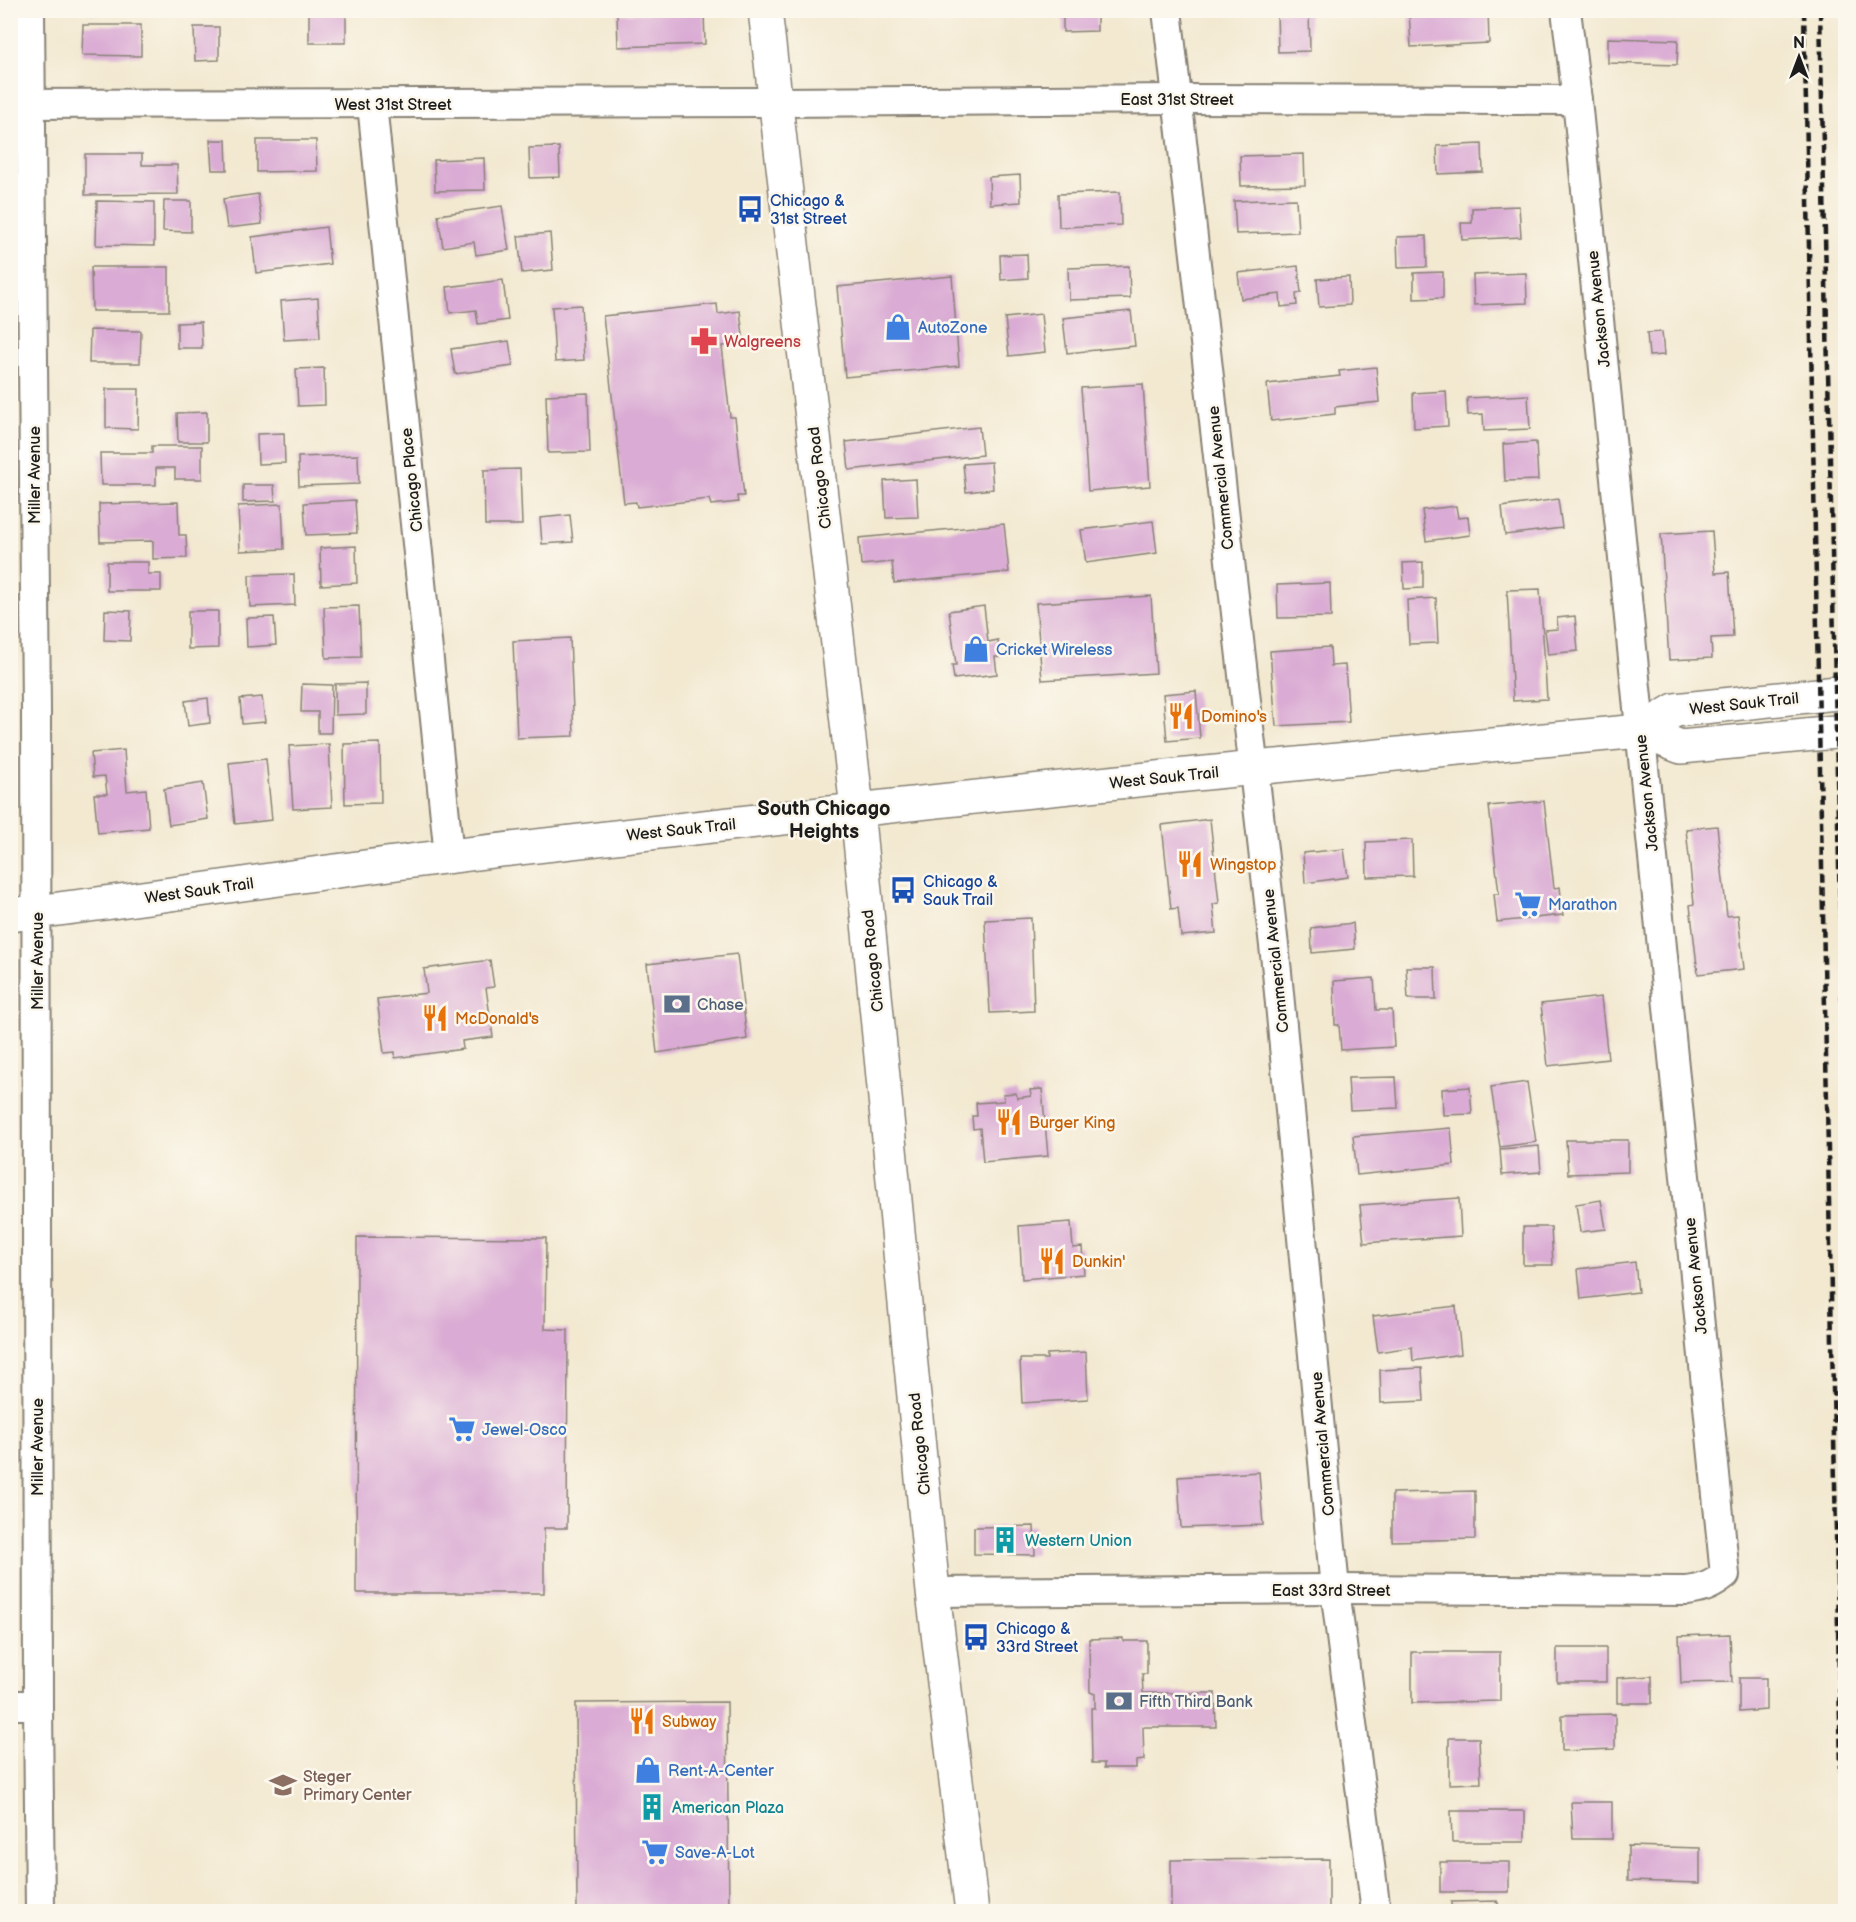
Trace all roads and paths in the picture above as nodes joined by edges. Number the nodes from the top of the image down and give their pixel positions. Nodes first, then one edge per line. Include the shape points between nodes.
1 (30, 10) edge
2 (765, 10) edge
3 (1167, 10) edge
4 (1566, 10) edge
5 (1177, 99) junction
6 (1577, 100) junction
7 (776, 102) junction
8 (21, 104) edge
9 (372, 104) junction
10 (1832, 693) edge
11 (1640, 731) junction
12 (1833, 732) edge
13 (1252, 768) junction
14 (857, 809) junction
15 (449, 856) junction
16 (24, 914) edge
17 (1725, 1575) joint
18 (1335, 1589) junction
19 (933, 1592) junction
20 (24, 1705) edge
21 (40, 1911) edge
22 (972, 1911) edge
23 (1376, 1911) edge

1 - 8 street, Miller Avenue
2 - 7 main road, Chicago Road
3 - 5 street, Commercial Avenue
4 - 6 street, Jackson Avenue
5 - 6 street, East 31st Street
5 - 7 street, East 31st Street
5 - 13 street, Commercial Avenue
6 - 11 street, Jackson Avenue
7 - 9 street, West 31st Street
7 - 14 main road, Chicago Road
8 - 9 street, West 31st Street
8 - 16 street, Miller Avenue
9 - 15 street, Chicago Place
10 - 11 main road, West Sauk Trail via 1676,710
11 - 12 main road, West Sauk Trail via 1681,747
11 - 13 main road, West Sauk Trail
11 - 17 street, Jackson Avenue
13 - 14 main road, West Sauk Trail
13 - 18 street, Commercial Avenue via 1279,993
14 - 15 main road, West Sauk Trail
14 - 19 main road, Chicago Road
15 - 16 main road, West Sauk Trail
16 - 20 street, Miller Avenue
17 - 18 street, East 33rd Street via 1702,1589 1687,1591
18 - 19 street, East 33rd Street
18 - 23 street, Commercial Avenue
19 - 22 main road, Chicago Road
20 - 21 street, Miller Avenue

